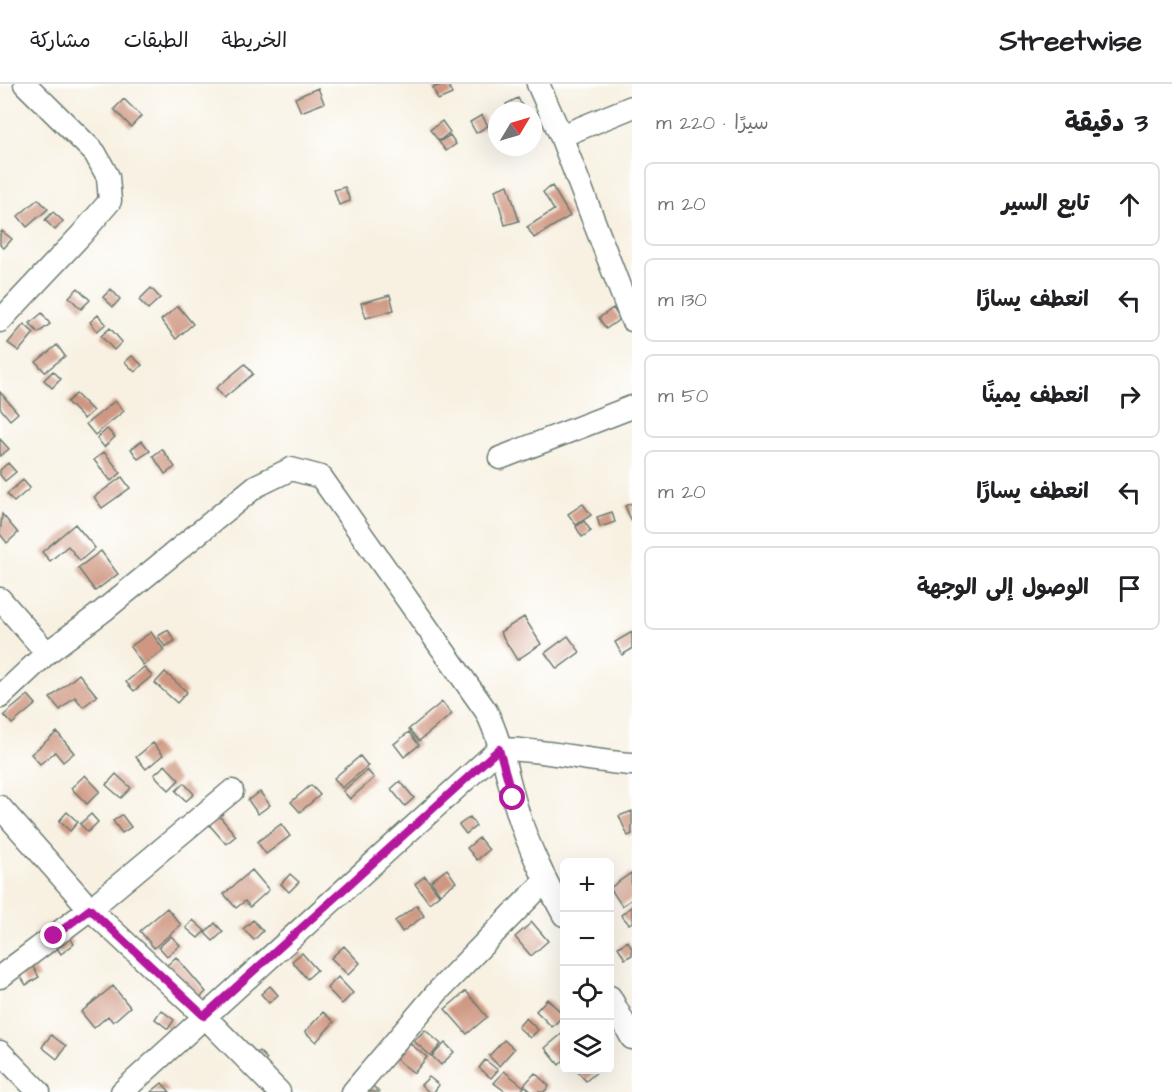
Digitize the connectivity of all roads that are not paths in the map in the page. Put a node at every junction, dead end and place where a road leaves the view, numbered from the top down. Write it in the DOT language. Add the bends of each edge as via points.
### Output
graph roads {
  1 [pos="25,84"];
  2 [pos="538,84"];
  3 [pos="632,108"];
  4 [pos="561,136"];
  5 [pos="632,320"];
  6 [pos="0,321"];
  7 [pos="632,407"];
  8 [pos="500,458"];
  9 [pos="0,599"];
  10 [pos="47,653"];
  11 [pos="0,697"];
  12 [pos="499,749"];
  13 [pos="632,764"];
  14 [pos="232,790"];
  15 [pos="0,807"];
  16 [pos="546,881"];
  17 [pos="90,909"];
  18 [pos="562,912"];
  19 [pos="0,977"];
  20 [pos="614,1006"];
  21 [pos="204,1016"];
  22 [pos="632,1038"];
  23 [pos="0,1052"];
  24 [pos="39,1092"];
  25 [pos="122,1092"];
  26 [pos="279,1092"];
  27 [pos="353,1092"];
  1 -- 6 [label="street" via="94,153 108,177 110,201"];
  2 -- 4 [label="street"];
  3 -- 4 [label="street"];
  4 -- 5 [label="street"];
  7 -- 8 [label="street"];
  9 -- 10 [label="street"];
  10 -- 11 [label="street"];
  10 -- 12 [label="street" via="256,486 291,470 321,477 486,711 495,728"];
  12 -- 13 [label="street"];
  12 -- 16 [label="street" via="518,815"];
  12 -- 21 [label="street"];
  14 -- 17 [label="street"];
  15 -- 17 [label="street"];
  16 -- 18 [label="street"];
  16 -- 27 [label="street" via="439,990"];
  17 -- 19 [label="street"];
  17 -- 21 [label="street"];
  20 -- 22 [label="street"];
  21 -- 25 [label="street"];
  21 -- 26 [label="street"];
  23 -- 24 [label="street"];
}
